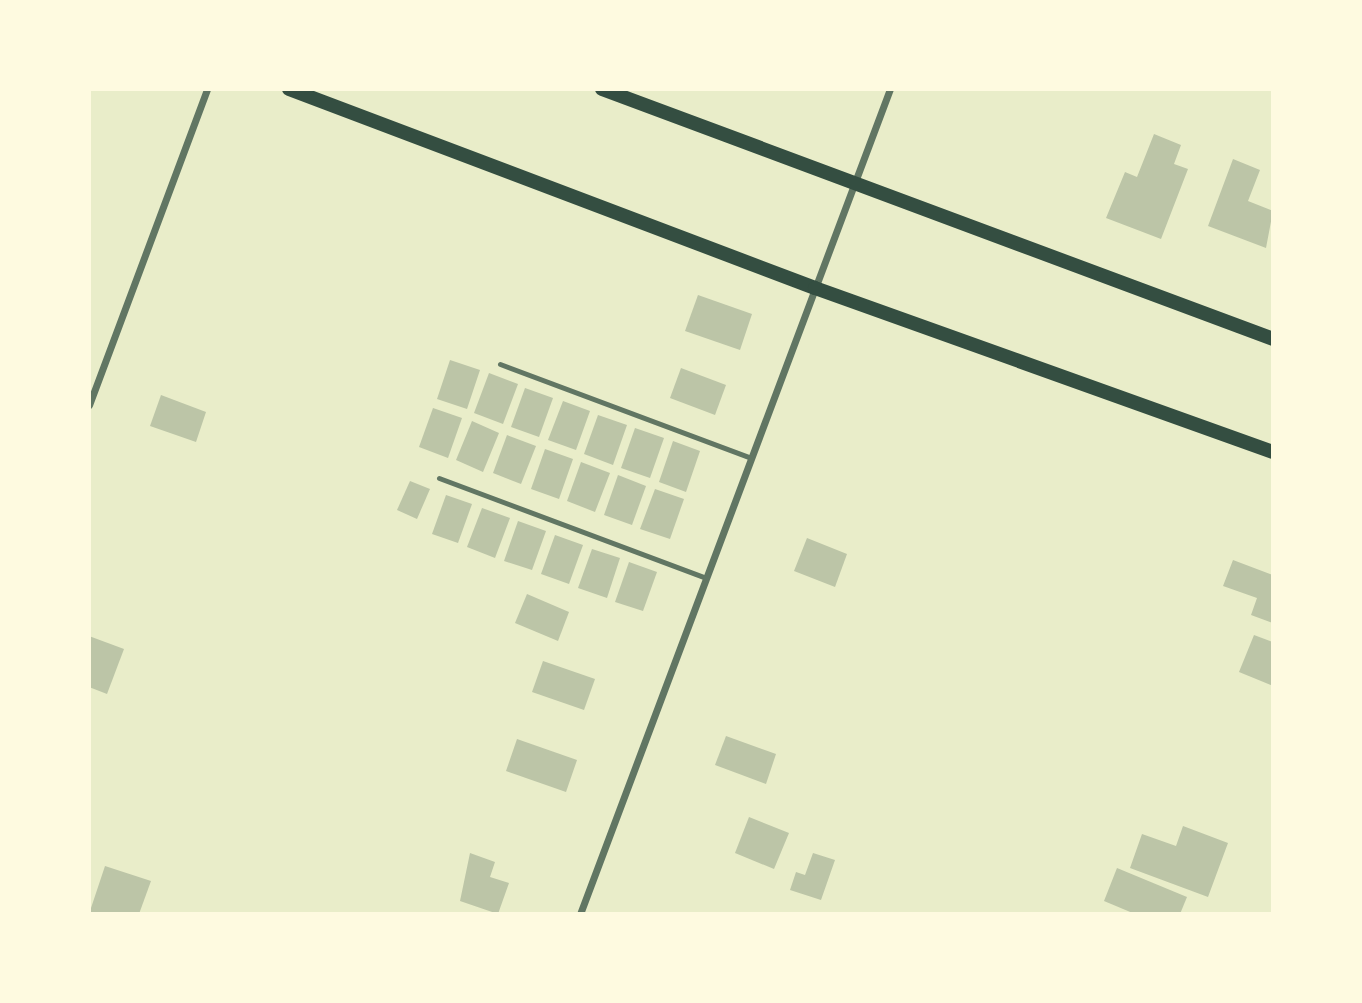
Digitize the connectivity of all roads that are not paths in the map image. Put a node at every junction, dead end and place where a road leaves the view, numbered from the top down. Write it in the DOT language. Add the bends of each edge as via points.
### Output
graph roads {
  1 [pos="207,89"];
  2 [pos="289,89"];
  3 [pos="602,89"];
  4 [pos="890,89"];
  5 [pos="854,185"];
  6 [pos="815,288"];
  7 [pos="1273,339"];
  8 [pos="500,364"];
  9 [pos="89,405"];
  10 [pos="1273,452"];
  11 [pos="751,458"];
  12 [pos="439,478"];
  13 [pos="706,578"];
  14 [pos="580,914"];
  1 -- 9 [label="street"];
  2 -- 6 [label="main road"];
  3 -- 5 [label="main road"];
  4 -- 5 [label="street"];
  5 -- 6 [label="street"];
  5 -- 7 [label="main road"];
  6 -- 10 [label="main road"];
  6 -- 11 [label="street"];
  8 -- 11 [label="lane"];
  11 -- 13 [label="street"];
  12 -- 13 [label="lane"];
  13 -- 14 [label="street"];
}
